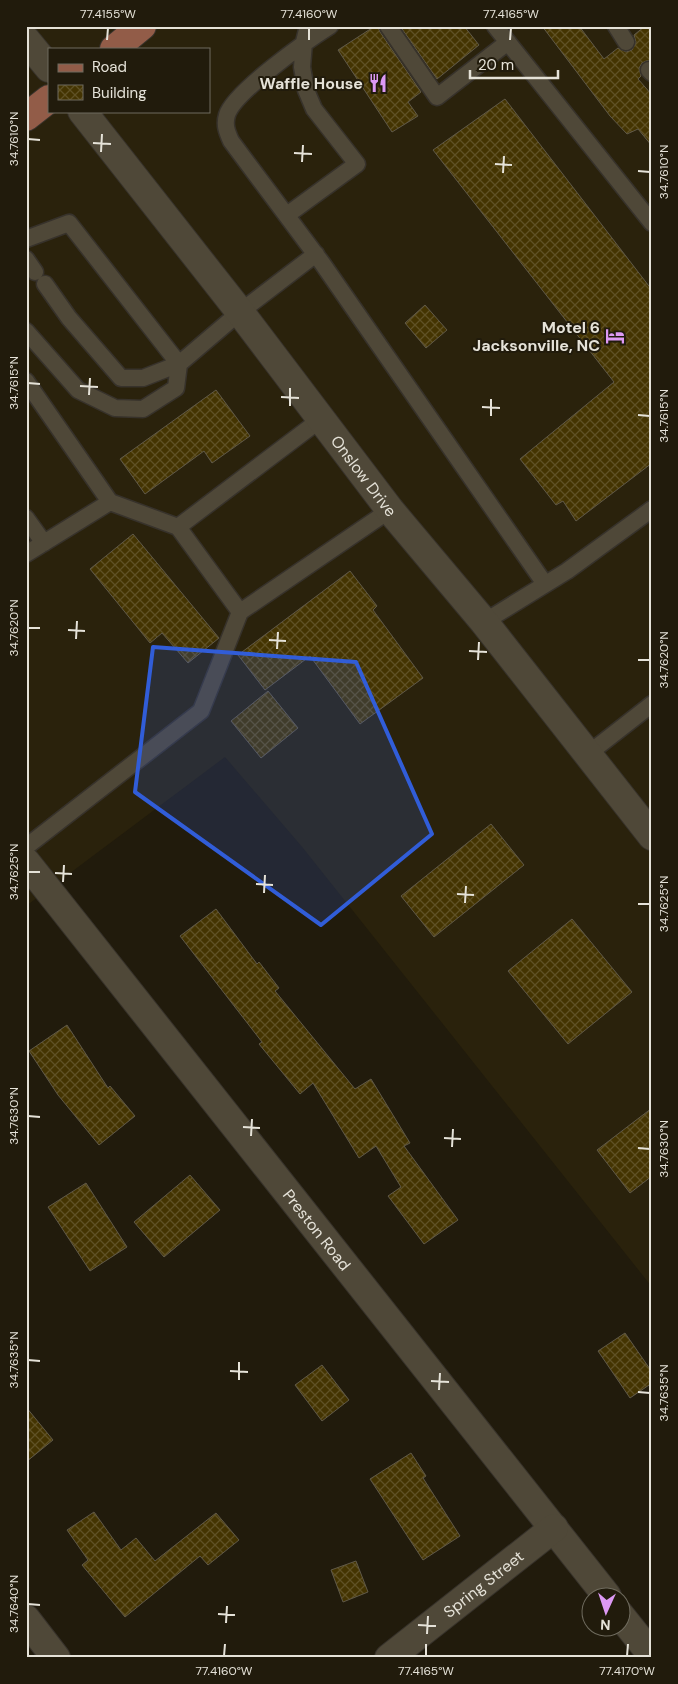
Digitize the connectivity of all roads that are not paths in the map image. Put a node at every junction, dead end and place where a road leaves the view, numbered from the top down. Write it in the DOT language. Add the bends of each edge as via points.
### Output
graph roads {
  1 [pos="142,26"];
  2 [pos="308,26"];
  3 [pos="330,26"];
  4 [pos="388,26"];
  5 [pos="495,26"];
  6 [pos="616,26"];
  7 [pos="26,40"];
  8 [pos="304,42"];
  9 [pos="508,42"];
  10 [pos="626,42"];
  11 [pos="115,48"];
  12 [pos="48,67"];
  13 [pos="48,100"];
  14 [pos="83,112"];
  15 [pos="26,117"];
  16 [pos="287,215"];
  17 [pos="652,223"];
  18 [pos="26,239"];
  19 [pos="316,254"];
  20 [pos="35,272"];
  21 [pos="240,312"];
  22 [pos="26,330"];
  23 [pos="179,364"];
  24 [pos="26,381"];
  25 [pos="321,419"];
  26 [pos="110,502"];
  27 [pos="652,508"];
  28 [pos="390,510"];
  29 [pos="26,518"];
  30 [pos="178,527"];
  31 [pos="44,544"];
  32 [pos="26,554"];
  33 [pos="545,584"];
  34 [pos="240,612"];
  35 [pos="484,622"];
  36 [pos="651,708"];
  37 [pos="588,754"];
  38 [pos="652,836"];
  39 [pos="26,847"];
  40 [pos="26,862"];
  41 [pos="554,1528"];
  42 [pos="598,1586"];
  43 [pos="26,1620"];
  44 [pos="630,1628"];
  45 [pos="652,1655"];
  46 [pos="56,1658"];
  47 [pos="389,1658"];
  1 -- 11 [label="main road"];
  2 -- 8 [label="lane"];
  3 -- 8 [label="lane"];
  4 -- 9 [label="lane" via="437,97"];
  5 -- 9 [label="lane"];
  6 -- 10 [label="lane"];
  7 -- 12 [label="street"];
  8 -- 16 [label="lane" via="302,67 314,109 357,164"];
  8 -- 16 [label="lane" via="240,96 227,114 226,129 231,141"];
  9 -- 17 [label="lane"];
  13 -- 15 [label="main road"];
  14 -- 21 [label="street, Onslow Drive"];
  16 -- 19 [label="lane"];
  18 -- 23 [label="lane" via="70,223"];
  19 -- 21 [label="lane"];
  19 -- 33 [label="lane"];
  20 -- 23 [label="lane" via="68,318 121,378 143,378"];
  21 -- 23 [label="lane"];
  21 -- 25 [label="street, Onslow Drive"];
  22 -- 23 [label="lane" via="78,390 115,408 143,408 176,388"];
  24 -- 26 [label="lane"];
  25 -- 28 [label="street, Onslow Drive"];
  25 -- 30 [label="lane"];
  26 -- 30 [label="lane"];
  26 -- 31 [label="lane"];
  27 -- 33 [label="lane"];
  28 -- 34 [label="lane"];
  28 -- 35 [label="street, Onslow Drive"];
  29 -- 31 [label="lane"];
  30 -- 34 [label="lane"];
  31 -- 32 [label="lane"];
  33 -- 35 [label="lane"];
  34 -- 39 [label="lane" via="201,711"];
  35 -- 37 [label="street, Onslow Drive"];
  36 -- 37 [label="lane"];
  37 -- 38 [label="street, Onslow Drive"];
  40 -- 41 [label="street, Preston Road"];
  41 -- 42 [label="street, Preston Road"];
  41 -- 47 [label="street, Spring Street"];
  43 -- 46 [label="street"];
  44 -- 45 [label="street"];
}
